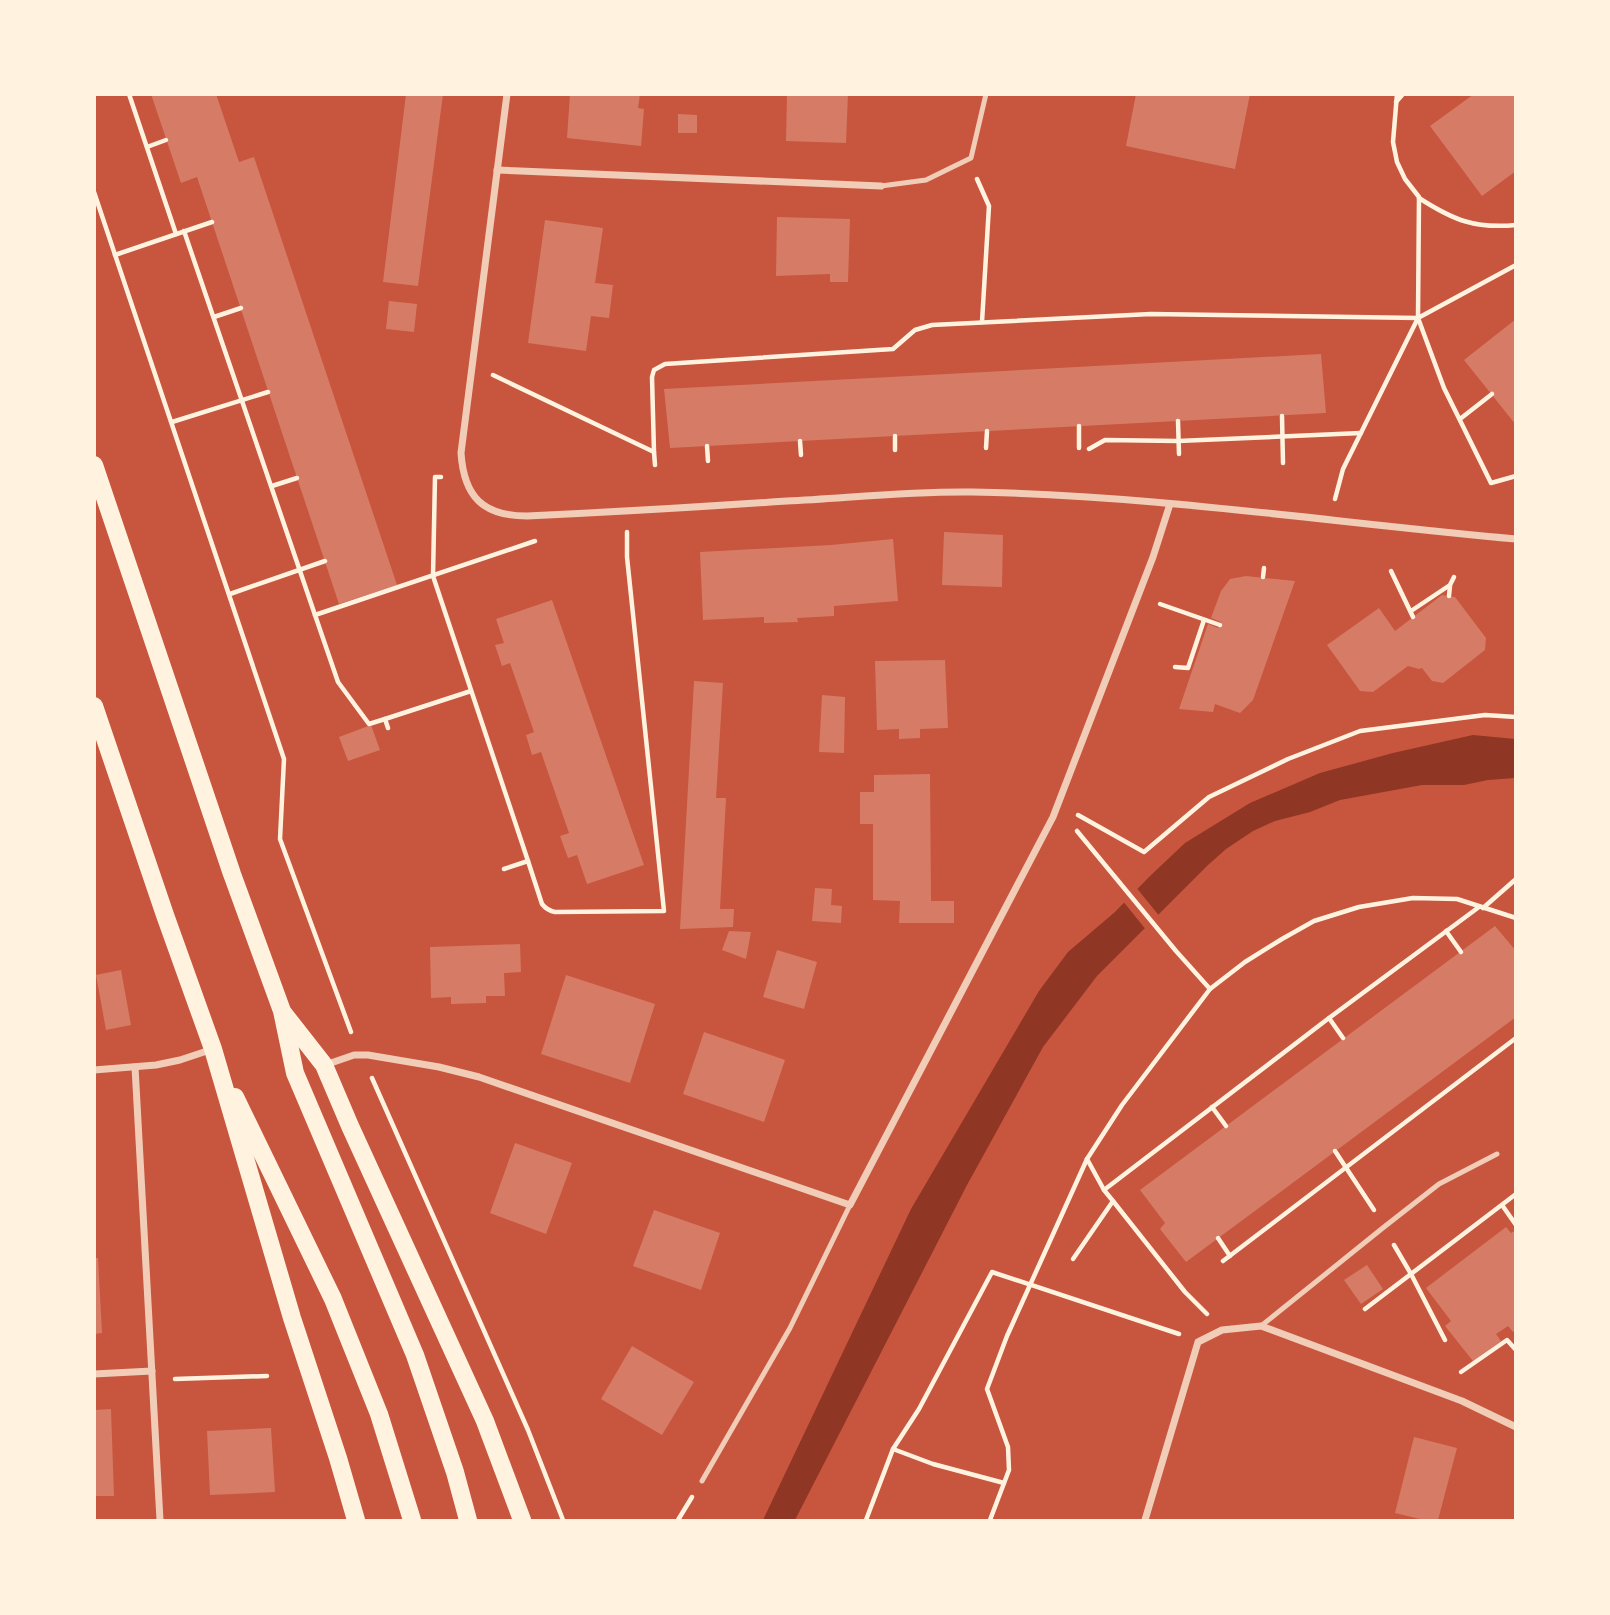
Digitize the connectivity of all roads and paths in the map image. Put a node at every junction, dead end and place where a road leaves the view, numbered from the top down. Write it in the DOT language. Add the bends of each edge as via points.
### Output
graph roads {
  1 [pos="128,94"];
  2 [pos="508,94"];
  3 [pos="986,94"];
  4 [pos="1396,94"];
  5 [pos="1403,94"];
  6 [pos="1396,103"];
  7 [pos="166,140"];
  8 [pos="147,147"];
  9 [pos="969,159"];
  10 [pos="497,170"];
  11 [pos="881,186"];
  12 [pos="94,192"];
  13 [pos="1419,197"];
  14 [pos="212,222"];
  15 [pos="1516,225"];
  16 [pos="184,231"];
  17 [pos="176,234"];
  18 [pos="116,255"];
  19 [pos="1516,265"];
  20 [pos="241,308"];
  21 [pos="214,317"];
  22 [pos="1418,318"];
  23 [pos="982,323"];
  24 [pos="472,372"];
  25 [pos="268,392"];
  26 [pos="1492,394"];
  27 [pos="242,400"];
  28 [pos="1282,416"];
  29 [pos="1460,419"];
  30 [pos="1178,421"];
  31 [pos="172,422"];
  32 [pos="1079,426"];
  33 [pos="987,431"];
  34 [pos="1362,433"];
  35 [pos="895,436"];
  36 [pos="1283,436"];
  37 [pos="800,441"];
  38 [pos="1178,441"];
  39 [pos="707,446"];
  40 [pos="986,448"];
  41 [pos="1079,448"];
  42 [pos="1089,449"];
  43 [pos="895,450"];
  44 [pos="654,452"];
  45 [pos="1179,454"];
  46 [pos="801,455"];
  47 [pos="708,461"];
  48 [pos="1283,463"];
  49 [pos="94,465"];
  50 [pos="655,465"];
  51 [pos="1516,476"];
  52 [pos="435,477"];
  53 [pos="297,478"];
  54 [pos="272,486"];
  55 [pos="1170,505"];
  56 [pos="1334,505"];
  57 [pos="548,515"];
  58 [pos="627,532"];
  59 [pos="1516,539"];
  60 [pos="325,561"];
  61 [pos="1265,568"];
  62 [pos="300,570"];
  63 [pos="1391,571"];
  64 [pos="433,576"];
  65 [pos="1263,578"];
  66 [pos="1454,578"];
  67 [pos="1450,585"];
  68 [pos="230,594"];
  69 [pos="1449,596"];
  70 [pos="1161,605"];
  71 [pos="316,615"];
  72 [pos="1204,620"];
  73 [pos="1220,625"];
  74 [pos="1175,667"];
  75 [pos="471,691"];
  76 [pos="94,706"];
  77 [pos="1516,717"];
  78 [pos="385,719"];
  79 [pos="388,728"];
  80 [pos="1078,815"];
  81 [pos="1077,831"];
  82 [pos="528,861"];
  83 [pos="504,869"];
  84 [pos="1516,879"];
  85 [pos="1481,907"];
  86 [pos="1513,918"];
  87 [pos="1516,926"];
  88 [pos="1446,931"];
  89 [pos="1461,952"];
  90 [pos="1210,989"];
  91 [pos="282,1011"];
  92 [pos="1329,1018"];
  93 [pos="353,1038"];
  94 [pos="1343,1038"];
  95 [pos="1516,1038"];
  96 [pos="213,1049"];
  97 [pos="324,1065"];
  98 [pos="135,1067"];
  99 [pos="94,1070"];
  100 [pos="369,1072"];
  101 [pos="1212,1107"];
  102 [pos="1226,1126"];
  103 [pos="1497,1154"];
  104 [pos="1087,1159"];
  105 [pos="1104,1190"];
  106 [pos="1516,1194"];
  107 [pos="1113,1201"];
  108 [pos="850,1205"];
  109 [pos="1502,1205"];
  110 [pos="1516,1225"];
  111 [pos="1218,1238"];
  112 [pos="1230,1256"];
  113 [pos="1073,1259"];
  114 [pos="1223,1261"];
  115 [pos="1031,1286"];
  116 [pos="1365,1309"];
  117 [pos="1261,1326"];
  118 [pos="1222,1330"];
  119 [pos="1198,1342"];
  120 [pos="1516,1350"];
  121 [pos="1461,1372"];
  122 [pos="94,1374"];
  123 [pos="152,1375"];
  124 [pos="267,1376"];
  125 [pos="1516,1427"];
  126 [pos="893,1450"];
  127 [pos="702,1481"];
  128 [pos="1004,1483"];
  129 [pos="160,1521"];
  130 [pos="356,1521"];
  131 [pos="412,1521"];
  132 [pos="468,1521"];
  133 [pos="522,1521"];
  134 [pos="563,1521"];
  135 [pos="866,1521"];
  136 [pos="990,1521"];
  137 [pos="1145,1521"];
  1 -- 8 [label="path"];
  2 -- 10 [label="street"];
  3 -- 9 [label="lane"];
  4 -- 6 [label="path"];
  5 -- 6 [label="path"];
  6 -- 13 [label="path" via="1393,142 1397,162"];
  7 -- 8 [label="path"];
  8 -- 17 [label="path"];
  9 -- 11 [label="lane" via="926,180"];
  9 -- 23 [label="path" via="989,206"];
  10 -- 11 [label="street"];
  10 -- 24 [label="street"];
  12 -- 18 [label="path"];
  13 -- 15 [label="path" via="1465,222"];
  13 -- 22 [label="path"];
  14 -- 16 [label="path"];
  16 -- 17 [label="path"];
  16 -- 21 [label="path"];
  17 -- 18 [label="path"];
  18 -- 31 [label="path"];
  19 -- 22 [label="path"];
  20 -- 21 [label="path"];
  21 -- 27 [label="path"];
  22 -- 23 [label="path" via="1151,314"];
  22 -- 29 [label="path"];
  22 -- 34 [label="path"];
  23 -- 44 [label="path" via="923,327 893,349 665,364 654,370 652,377"];
  24 -- 44 [label="path" via="491,374"];
  24 -- 57 [label="street" via="461,453 469,488 486,508 499,514"];
  25 -- 27 [label="path"];
  26 -- 29 [label="path"];
  27 -- 31 [label="path"];
  27 -- 54 [label="path"];
  28 -- 36 [label="path"];
  29 -- 51 [label="path" via="1493,485"];
  30 -- 38 [label="path"];
  31 -- 68 [label="path"];
  32 -- 41 [label="path"];
  33 -- 40 [label="path"];
  34 -- 36 [label="path"];
  34 -- 56 [label="path" via="1343,469"];
  35 -- 43 [label="path"];
  36 -- 38 [label="path"];
  36 -- 48 [label="path"];
  37 -- 46 [label="path"];
  38 -- 42 [label="path" via="1104,440"];
  38 -- 45 [label="path"];
  39 -- 47 [label="path"];
  44 -- 50 [label="path"];
  49 -- 91 [label="main road"];
  52 -- 64 [label="path"];
  53 -- 54 [label="path"];
  54 -- 62 [label="path"];
  55 -- 57 [label="street" via="955,492"];
  55 -- 59 [label="street"];
  55 -- 108 [label="street" via="1053,817"];
  57 -- 64 [label="path" via="549,536"];
  58 -- 82 [label="path" via="664,911 550,911 542,904"];
  60 -- 62 [label="path"];
  61 -- 65 [label="path"];
  62 -- 68 [label="path"];
  62 -- 71 [label="path"];
  63 -- 67 [label="path" via="1412,614"];
  64 -- 71 [label="path"];
  64 -- 75 [label="path"];
  66 -- 67 [label="path"];
  67 -- 69 [label="path"];
  68 -- 93 [label="path" via="284,759 280,839"];
  70 -- 72 [label="path"];
  71 -- 78 [label="path" via="338,682 369,724"];
  72 -- 73 [label="path"];
  72 -- 74 [label="path" via="1193,660 1188,668"];
  75 -- 78 [label="path"];
  75 -- 82 [label="path"];
  76 -- 96 [label="main road"];
  77 -- 80 [label="path" via="1486,715 1360,732 1288,759 1209,797 1144,852"];
  78 -- 79 [label="path"];
  81 -- 90 [label="path"];
  82 -- 83 [label="path"];
  84 -- 85 [label="path"];
  85 -- 86 [label="path"];
  85 -- 88 [label="path"];
  85 -- 90 [label="path" via="1457,899 1413,898 1359,906 1282,939"];
  86 -- 87 [label="path"];
  88 -- 89 [label="path"];
  88 -- 92 [label="path"];
  90 -- 104 [label="path"];
  91 -- 97 [label="main road"];
  91 -- 132 [label="main road" via="295,1073 415,1355"];
  92 -- 94 [label="path"];
  92 -- 101 [label="path"];
  95 -- 112 [label="path"];
  96 -- 98 [label="street"];
  96 -- 130 [label="main road"];
  96 -- 131 [label="main road" via="333,1299 379,1414"];
  97 -- 108 [label="street" via="368,1055 479,1077"];
  97 -- 133 [label="main road" via="485,1421"];
  98 -- 99 [label="street"];
  98 -- 123 [label="street"];
  100 -- 134 [label="path" via="528,1430"];
  101 -- 102 [label="path"];
  101 -- 105 [label="path"];
  103 -- 117 [label="lane" via="1439,1184"];
  104 -- 105 [label="path"];
  104 -- 115 [label="path"];
  105 -- 107 [label="path"];
  106 -- 109 [label="path"];
  107 -- 113 [label="path"];
  107 -- 118 [label="path" via="1185,1292"];
  108 -- 127 [label="lane" via="790,1328"];
  109 -- 110 [label="path"];
  109 -- 116 [label="path"];
  111 -- 112 [label="path"];
  112 -- 114 [label="path"];
  115 -- 119 [label="path"];
  115 -- 126 [label="path" via="992,1272"];
  115 -- 128 [label="path" via="987,1389 1008,1447 1009,1470"];
  117 -- 118 [label="street"];
  117 -- 125 [label="street" via="1462,1401"];
  118 -- 119 [label="street"];
  119 -- 137 [label="street"];
  120 -- 121 [label="path" via="1507,1340"];
  122 -- 123 [label="street"];
  123 -- 124 [label="path"];
  123 -- 129 [label="street"];
  126 -- 128 [label="path"];
  126 -- 135 [label="path"];
  128 -- 136 [label="path"];
}
